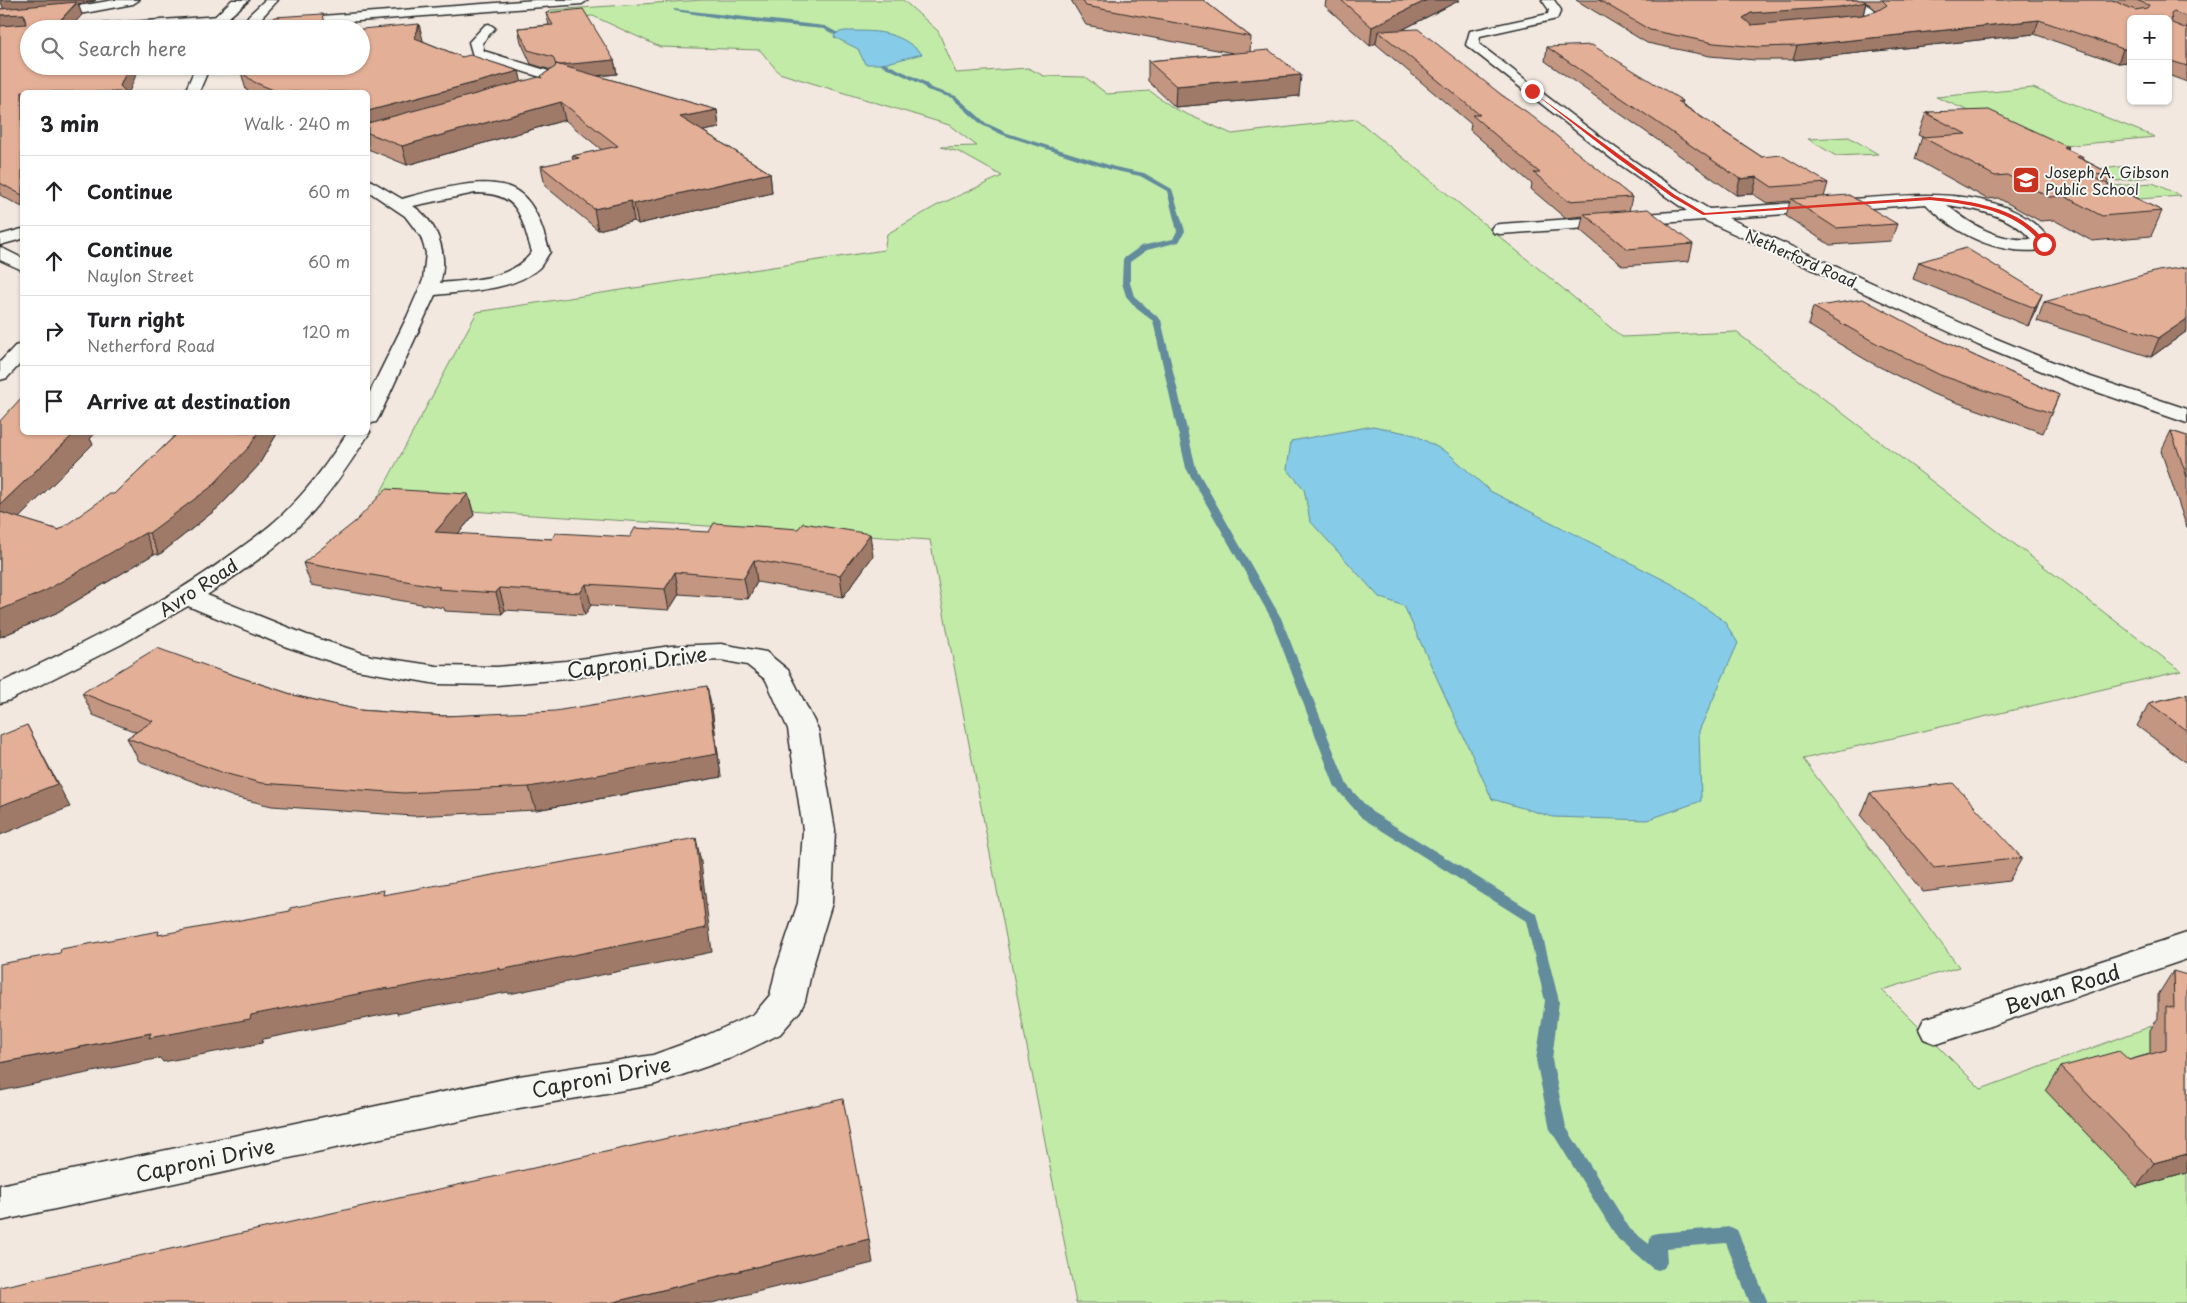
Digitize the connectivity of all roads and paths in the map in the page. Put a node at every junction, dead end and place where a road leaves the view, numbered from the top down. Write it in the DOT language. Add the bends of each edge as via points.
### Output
graph roads {
  1 [pos="133,0"];
  2 [pos="243,0"];
  3 [pos="272,0"];
  4 [pos="582,0"];
  5 [pos="1548,0"];
  6 [pos="1846,0"];
  7 [pos="0,16"];
  8 [pos="218,20"];
  9 [pos="252,20"];
  10 [pos="322,20"];
  11 [pos="1834,25"];
  12 [pos="489,28"];
  13 [pos="199,75"];
  14 [pos="193,90"];
  15 [pos="519,95"];
  16 [pos="370,185"];
  17 [pos="1930,199"];
  18 [pos="400,204"];
  19 [pos="1704,214"];
  20 [pos="1500,229"];
  21 [pos="20,235"];
  22 [pos="0,240"];
  23 [pos="0,252"];
  24 [pos="20,263"];
  25 [pos="428,290"];
  26 [pos="20,352"];
  27 [pos="0,374"];
  28 [pos="2182,409"];
  29 [pos="370,413"];
  30 [pos="357,435"];
  31 [pos="186,596"];
  32 [pos="0,694"];
  33 [pos="2187,946"];
  34 [pos="1937,1029"];
  35 [pos="0,1203"];
  1 -- 7 [label="street" via="85,9"];
  2 -- 8 [label="street"];
  3 -- 9 [label="street"];
  4 -- 10 [label="street"];
  5 -- 19 [label="street, Netherford Road" via="1555,10 1554,16 1474,34 1472,45 1617,156"];
  6 -- 11 [label="street" via="1872,12 1875,17 1871,21"];
  12 -- 15 [label="street" via="475,42 478,53 550,76 551,83 547,86"];
  13 -- 14 [label="street"];
  16 -- 18 [label="street"];
  17 -- 17 [label="street" via="1937,207 1994,240 2013,245 2044,244 2036,232 2020,220 1986,207"];
  17 -- 19 [label="street"];
  18 -- 25 [label="street" via="411,212 430,236 436,252"];
  18 -- 25 [label="street" via="452,191 502,191 513,195 528,213 541,252 528,268 512,276 492,282"];
  19 -- 20 [label="street"];
  19 -- 28 [label="street, Netherford Road" via="1985,341 2078,379"];
  21 -- 22 [label="street"];
  23 -- 24 [label="street"];
  25 -- 29 [label="street"];
  26 -- 27 [label="street"];
  30 -- 31 [label="street, Avro Road" via="290,520 259,546"];
  31 -- 32 [label="street, Avro Road" via="131,629"];
  31 -- 35 [label="street, Caproni Drive" via="367,664 437,675 497,676 566,670 671,654 721,652 756,658 778,676 803,729 819,830 815,903 786,1002 767,1024 653,1070 519,1092"];
  33 -- 34 [label="street, Bevan Road"];
}
